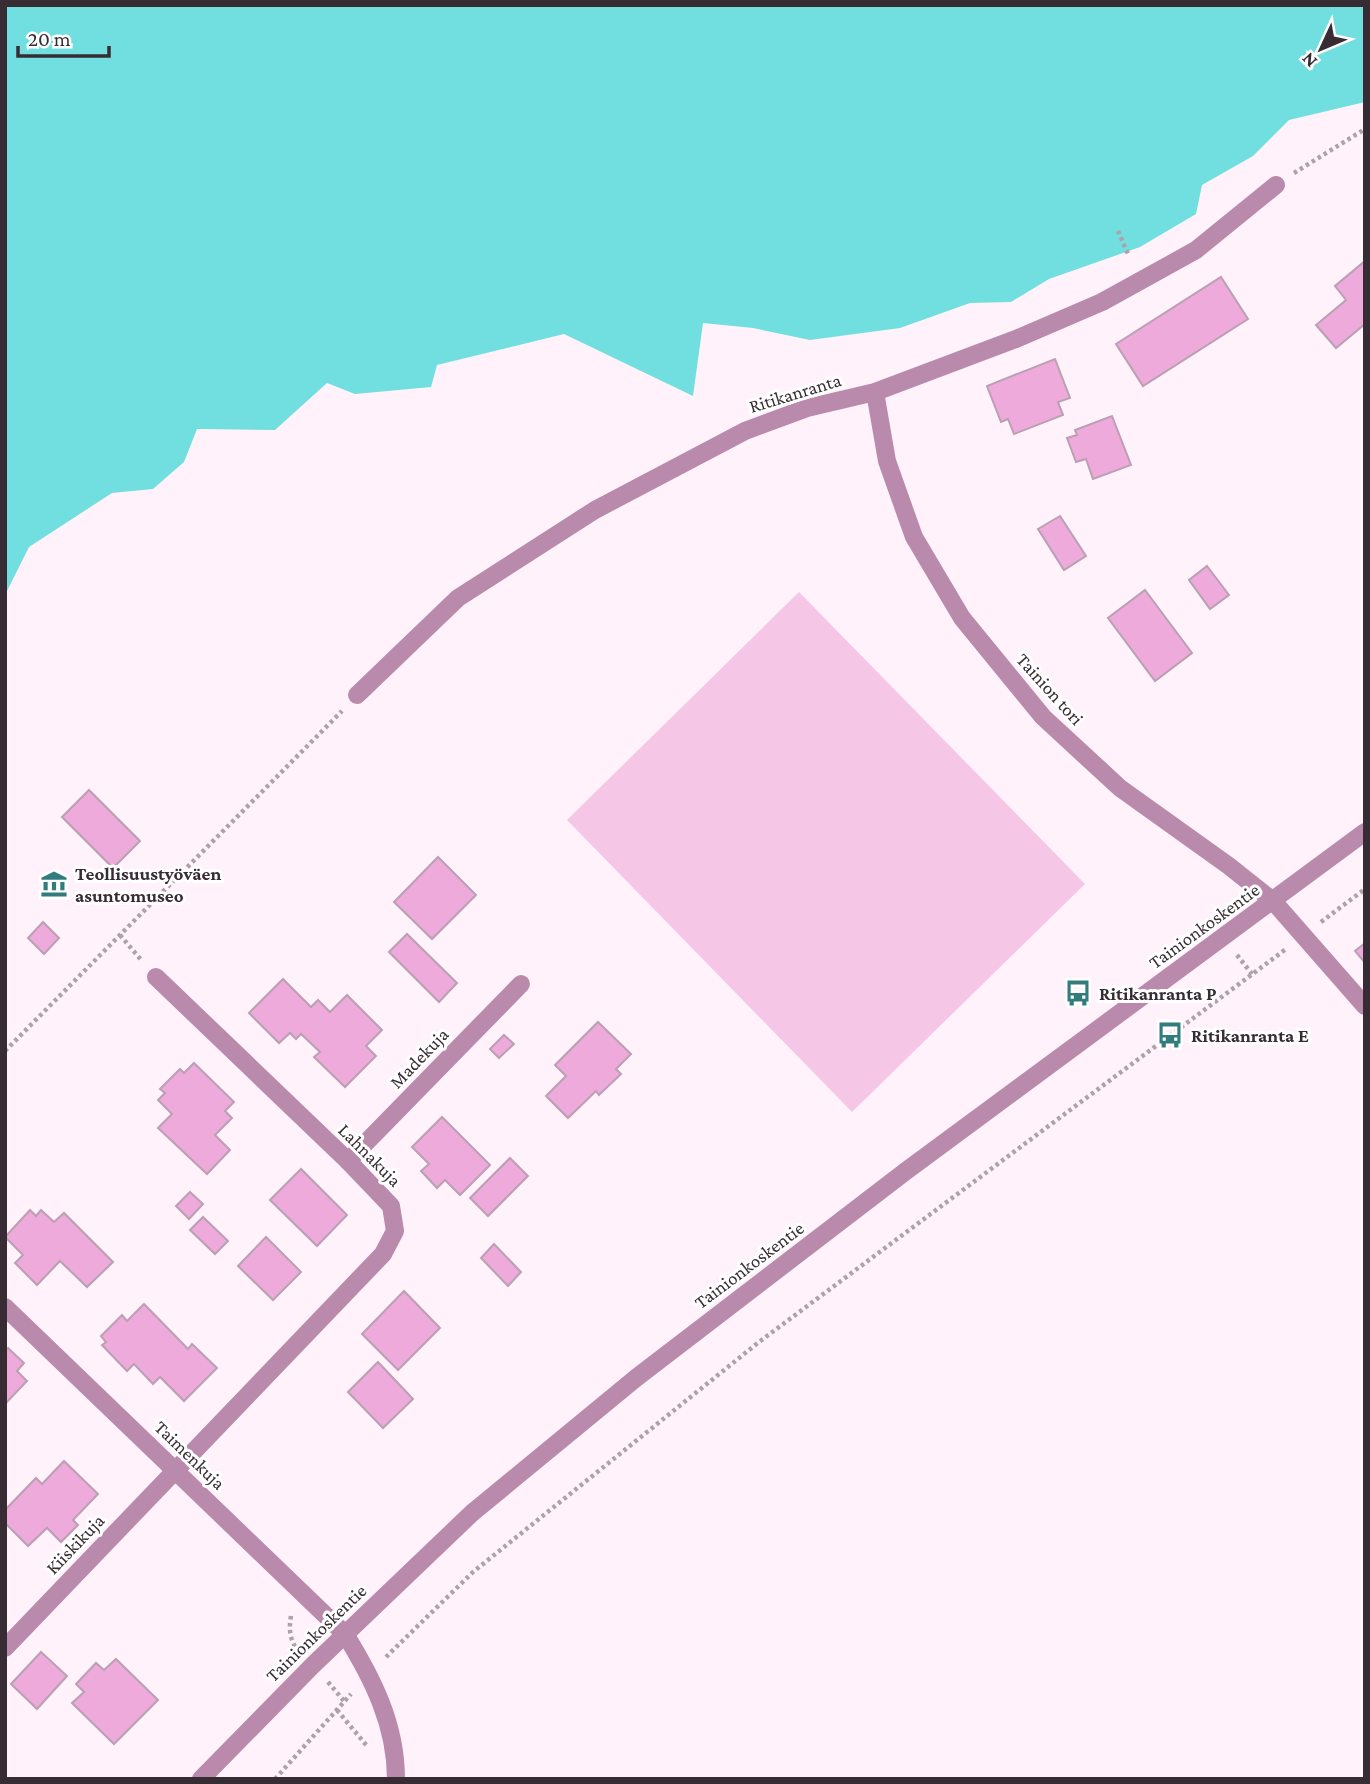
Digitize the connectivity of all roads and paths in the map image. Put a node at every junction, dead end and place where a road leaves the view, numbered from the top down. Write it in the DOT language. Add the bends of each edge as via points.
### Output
graph roads {
  1 [pos="1365,130"];
  2 [pos="1276,185"];
  3 [pos="1118,231"];
  4 [pos="1128,254"];
  5 [pos="876,392"];
  6 [pos="357,695"];
  7 [pos="1365,832"];
  8 [pos="1365,889"];
  9 [pos="1273,901"];
  10 [pos="120,935"];
  11 [pos="1303,936"];
  12 [pos="156,977"];
  13 [pos="521,984"];
  14 [pos="1365,1006"];
  15 [pos="5,1051"];
  16 [pos="348,1161"];
  17 [pos="5,1307"];
  18 [pos="175,1470"];
  19 [pos="345,1634"];
  20 [pos="5,1648"];
  21 [pos="369,1673"];
  22 [pos="337,1709"];
  23 [pos="369,1750"];
  24 [pos="201,1779"];
  25 [pos="275,1779"];
  26 [pos="396,1779"];
  1 -- 2 [label="path"];
  2 -- 5 [label="street, Ritikanranta" via="1196,250 1102,302"];
  3 -- 4 [label="path"];
  5 -- 6 [label="street, Ritikanranta" via="807,408 745,431 595,510 458,598"];
  5 -- 9 [label="street, Tainion tori" via="887,461 914,537 962,618 1043,718 1110,779"];
  6 -- 10 [label="path"];
  7 -- 9 [label="street, Tainionkoskentie"];
  8 -- 11 [label="path"];
  9 -- 11 [label="street, Tainion tori"];
  9 -- 19 [label="street, Tainionkoskentie" via="906,1171 636,1378 472,1513"];
  10 -- 12 [label="path"];
  10 -- 15 [label="path"];
  11 -- 14 [label="street, Tainion tori"];
  11 -- 21 [label="path" via="759,1342 473,1572"];
  12 -- 16 [label="street, Lahnakuja"];
  13 -- 16 [label="street, Madekuja"];
  16 -- 18 [label="street, Lahnakuja" via="391,1206 395,1231 383,1254"];
  17 -- 18 [label="street, Taimenkuja"];
  18 -- 19 [label="street, Taimenkuja"];
  18 -- 20 [label="street, Kiiskikuja"];
  19 -- 21 [label="street, Taimenkuja"];
  19 -- 24 [label="street, Tainionkoskentie"];
  21 -- 22 [label="path"];
  21 -- 26 [label="street, Taimenkuja" via="386,1715"];
  22 -- 23 [label="path"];
  22 -- 25 [label="path"];
}
